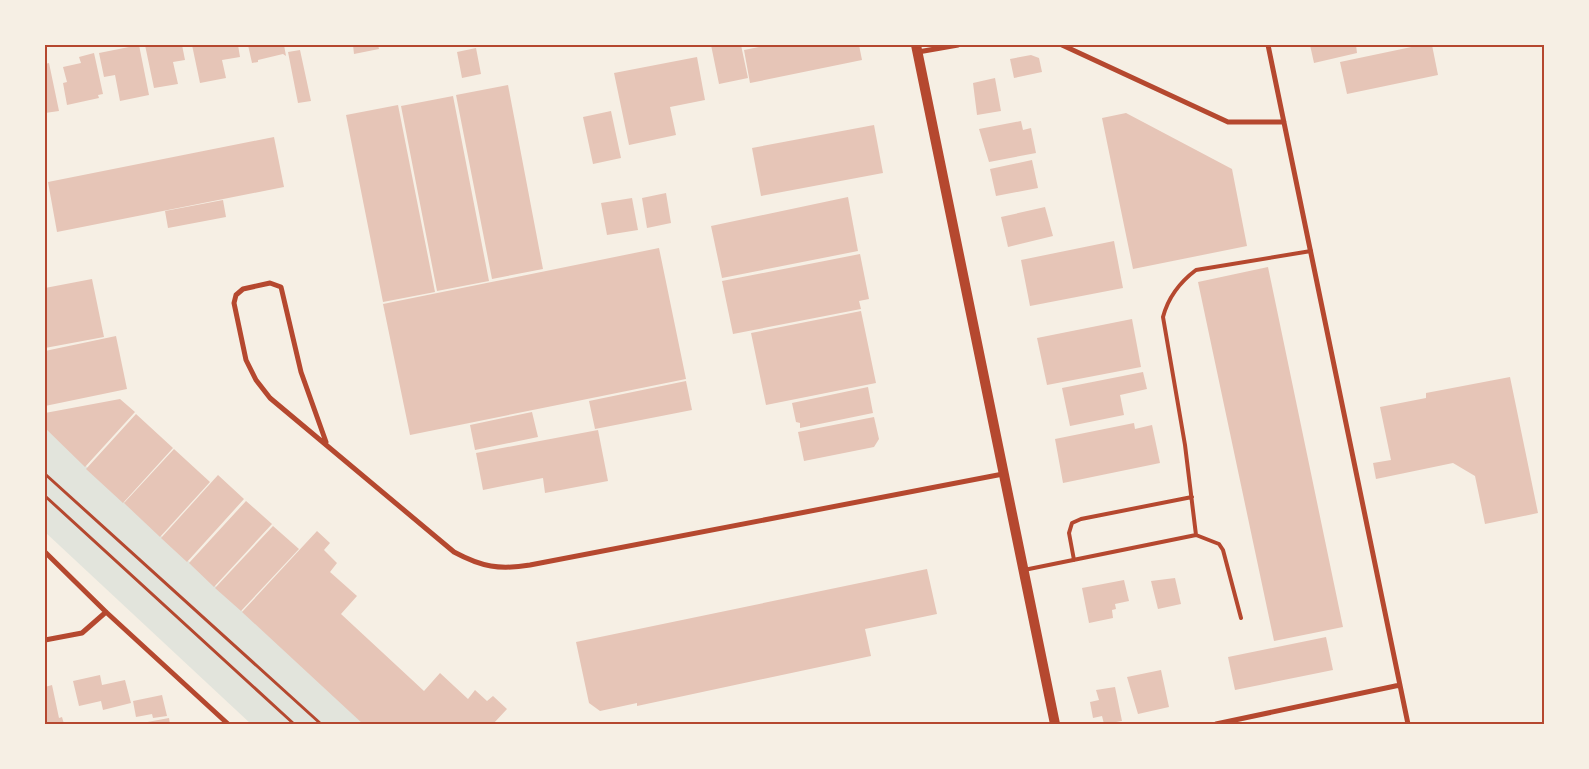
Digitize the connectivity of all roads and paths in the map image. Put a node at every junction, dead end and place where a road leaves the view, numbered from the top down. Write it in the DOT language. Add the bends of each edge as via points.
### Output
graph roads {
  1 [pos="958,45"];
  2 [pos="1062,45"];
  3 [pos="1268,45"];
  4 [pos="917,48"];
  5 [pos="1284,122"];
  6 [pos="1311,250"];
  7 [pos="326,442"];
  8 [pos="45,474"];
  9 [pos="1003,474"];
  10 [pos="45,496"];
  11 [pos="1192,497"];
  12 [pos="1196,535"];
  13 [pos="45,552"];
  14 [pos="1074,560"];
  15 [pos="1023,570"];
  16 [pos="106,612"];
  17 [pos="1241,618"];
  18 [pos="45,640"];
  19 [pos="1400,685"];
  20 [pos="228,724"];
  21 [pos="294,724"];
  22 [pos="321,724"];
  23 [pos="1055,724"];
  24 [pos="1216,724"];
  25 [pos="1408,724"];
  1 -- 4 [label="street"];
  2 -- 5 [label="street" via="1228,122"];
  3 -- 5 [label="street"];
  4 -- 9 [label="main road"];
  5 -- 6 [label="street"];
  6 -- 11 [label="lane" via="1196,270 1184,279 1166,306 1163,317"];
  6 -- 19 [label="street"];
  7 -- 7 [label="street" via="270,398 251,372 234,303 241,290 270,283 281,287 301,372"];
  7 -- 9 [label="street" via="454,552 471,561 506,569"];
  8 -- 22 [label="path"];
  9 -- 15 [label="main road"];
  10 -- 21 [label="path"];
  11 -- 12 [label="lane"];
  11 -- 14 [label="lane" via="1072,523 1069,533"];
  12 -- 14 [label="lane"];
  12 -- 17 [label="lane" via="1219,544 1223,550"];
  13 -- 16 [label="street"];
  14 -- 15 [label="lane"];
  15 -- 23 [label="main road"];
  16 -- 18 [label="street" via="82,633"];
  16 -- 20 [label="street"];
  19 -- 24 [label="street"];
  19 -- 25 [label="street"];
}
